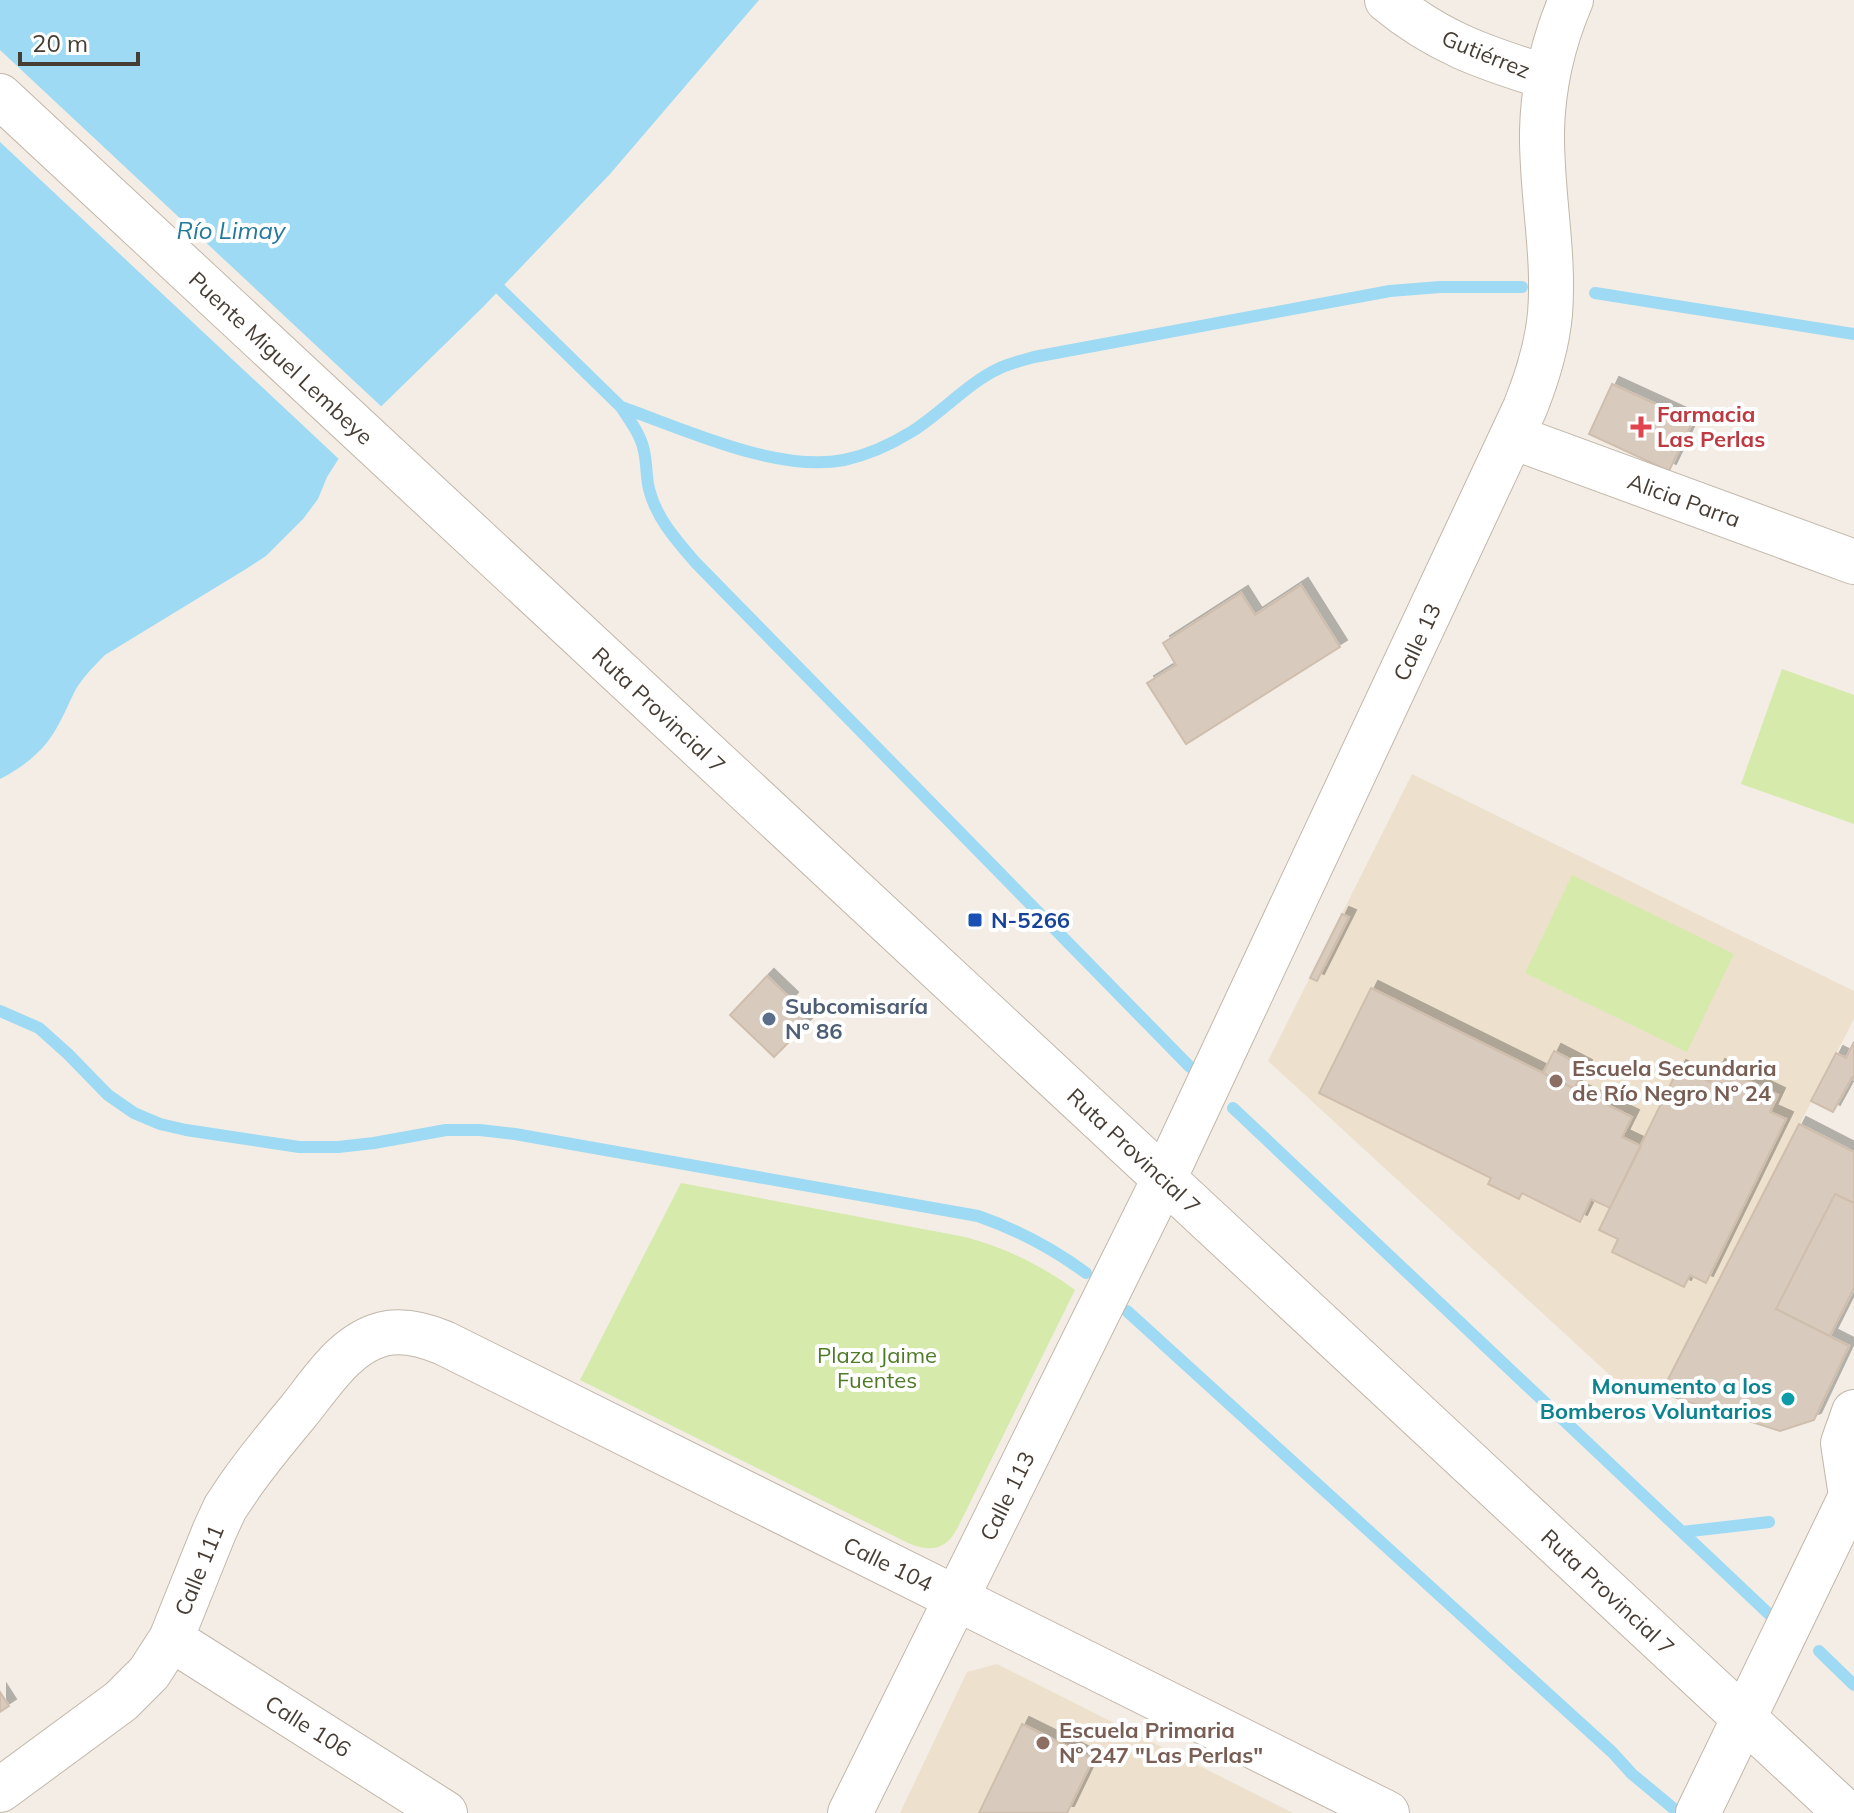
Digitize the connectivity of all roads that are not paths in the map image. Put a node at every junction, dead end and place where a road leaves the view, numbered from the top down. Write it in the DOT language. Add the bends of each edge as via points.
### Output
graph roads {
  1 [pos="1387,0"];
  2 [pos="1571,0"];
  3 [pos="1546,77"];
  4 [pos="0,96"];
  5 [pos="1513,437"];
  6 [pos="421,489"];
  7 [pos="1854,562"];
  8 [pos="1164,1179"];
  9 [pos="384,1334"];
  10 [pos="1854,1412"];
  11 [pos="1853,1495"];
  12 [pos="956,1598"];
  13 [pos="171,1639"];
  14 [pos="1744,1718"];
  15 [pos="0,1790"];
  16 [pos="445,1813"];
  17 [pos="850,1813"];
  18 [pos="1387,1813"];
  19 [pos="1698,1813"];
  20 [pos="1846,1813"];
  1 -- 3 [label="street, Gutiérrez" via="1446,41"];
  2 -- 3 [label="street, Calle 13"];
  3 -- 5 [label="street, Calle 13" via="1542,134 1550,317 1536,380"];
  4 -- 6 [label="street, Puente Miguel Lembeye"];
  5 -- 7 [label="street, Alicia Parra"];
  5 -- 8 [label="street, Calle 13"];
  6 -- 8 [label="street, Ruta Provincial 7"];
  8 -- 12 [label="street, Calle 113"];
  8 -- 14 [label="street, Ruta Provincial 7"];
  9 -- 12 [label="street, Calle 104" via="413,1333 444,1343"];
  9 -- 13 [label="street, Calle 111" via="359,1345 337,1364 239,1487 214,1532"];
  10 -- 11 [label="street" via="1843,1443"];
  11 -- 14 [label="street"];
  12 -- 17 [label="street, Calle 113"];
  12 -- 18 [label="street, Calle 104"];
  13 -- 15 [label="street, Calle 111" via="149,1673 121,1701"];
  13 -- 16 [label="street, Calle 106"];
  14 -- 19 [label="street"];
  14 -- 20 [label="street, Ruta Provincial 7"];
}
